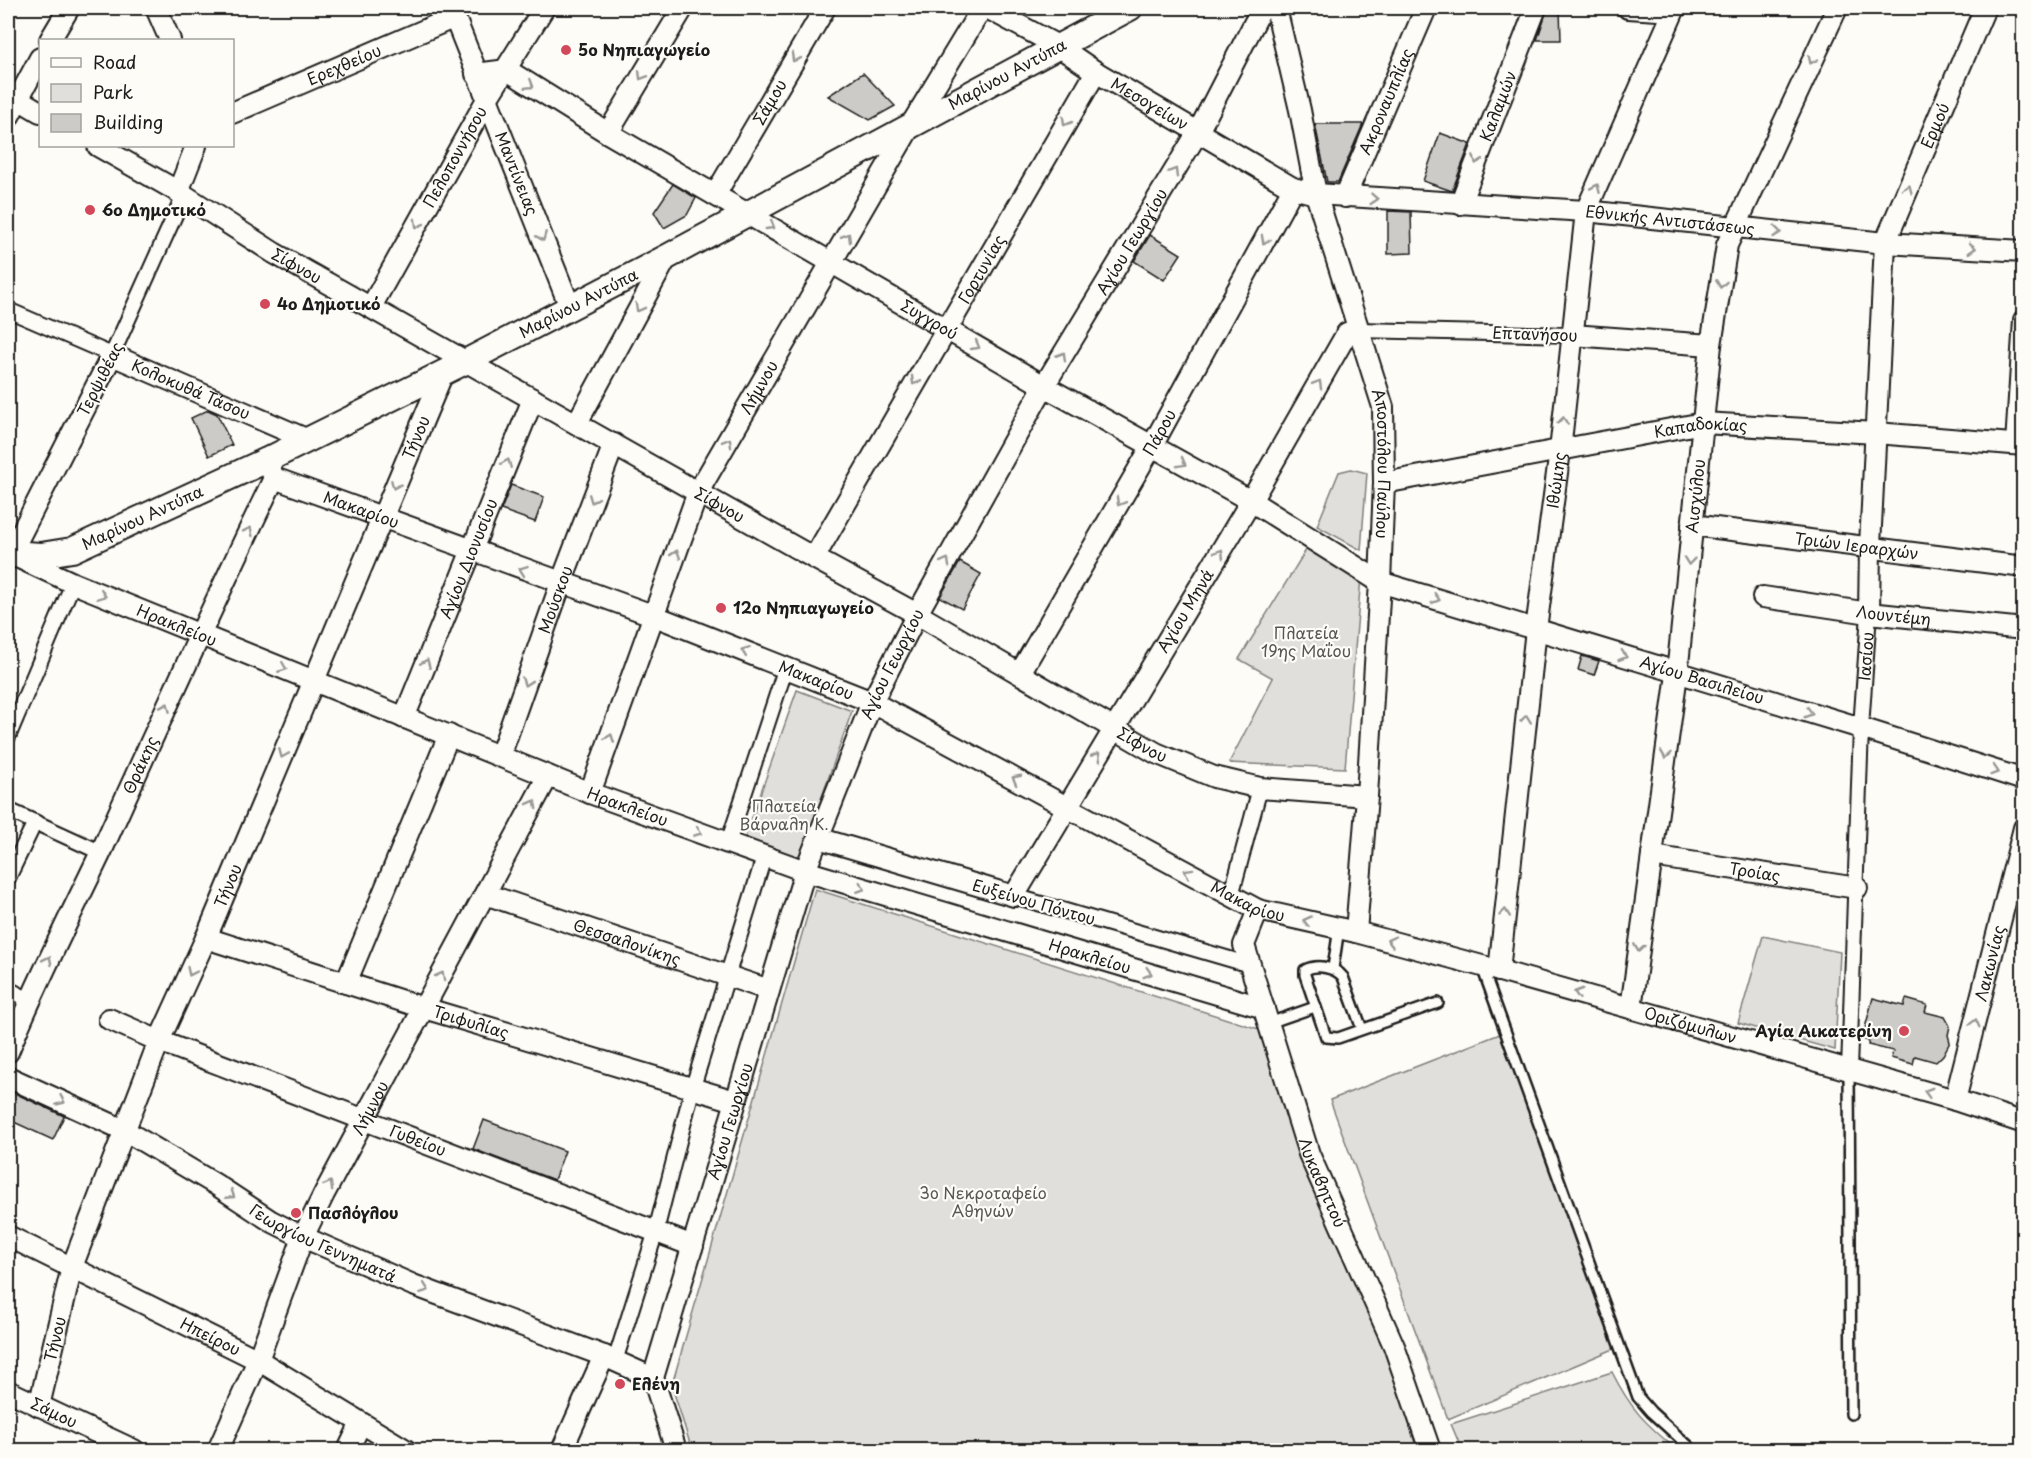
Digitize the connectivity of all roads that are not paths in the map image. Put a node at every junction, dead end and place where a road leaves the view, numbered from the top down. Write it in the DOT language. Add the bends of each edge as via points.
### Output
graph roads {
  1 [pos="69,8"];
  2 [pos="156,8"];
  3 [pos="544,8"];
  4 [pos="682,8"];
  5 [pos="825,8"];
  6 [pos="982,8"];
  7 [pos="987,8"];
  8 [pos="1129,8"];
  9 [pos="1262,8"];
  10 [pos="1276,8"];
  11 [pos="1426,8"];
  12 [pos="1536,8"];
  13 [pos="1628,8"];
  14 [pos="1837,8"];
  15 [pos="1985,8"];
  16 [pos="1674,9"];
  17 [pos="453,12"];
  18 [pos="51,39"];
  19 [pos="170,39"];
  20 [pos="1058,46"];
  21 [pos="39,59"];
  22 [pos="507,70"];
  23 [pos="1096,72"];
  24 [pos="476,74"];
  25 [pos="13,96"];
  26 [pos="487,99"];
  27 [pos="39,111"];
  28 [pos="234,112"];
  29 [pos="8,118"];
  30 [pos="911,125"];
  31 [pos="1198,132"];
  32 [pos="608,133"];
  33 [pos="100,147"];
  34 [pos="196,147"];
  35 [pos="1293,188"];
  36 [pos="181,194"];
  37 [pos="1316,194"];
  38 [pos="715,195"];
  39 [pos="1346,197"];
  40 [pos="1460,204"];
  41 [pos="1586,211"];
  42 [pos="747,213"];
  43 [pos="1734,228"];
  44 [pos="1885,243"];
  45 [pos="2024,251"];
  46 [pos="667,257"];
  47 [pos="832,263"];
  48 [pos="570,306"];
  49 [pos="371,307"];
  50 [pos="8,310"];
  51 [pos="2024,320"];
  52 [pos="945,328"];
  53 [pos="1358,330"];
  54 [pos="1572,335"];
  55 [pos="1711,345"];
  56 [pos="112,355"];
  57 [pos="467,362"];
  58 [pos="443,373"];
  59 [pos="1044,386"];
  60 [pos="533,399"];
  61 [pos="577,423"];
  62 [pos="1703,423"];
  63 [pos="1876,433"];
  64 [pos="308,440"];
  65 [pos="614,444"];
  66 [pos="2020,445"];
  67 [pos="1152,446"];
  68 [pos="1560,451"];
  69 [pos="271,469"];
  70 [pos="1384,483"];
  71 [pos="698,492"];
  72 [pos="1251,501"];
  73 [pos="381,517"];
  74 [pos="1692,525"];
  75 [pos="1870,546"];
  76 [pos="472,551"];
  77 [pos="8,556"];
  78 [pos="814,558"];
  79 [pos="2024,567"];
  80 [pos="1380,582"];
  81 [pos="73,583"];
  82 [pos="561,583"];
  83 [pos="1763,597"];
  84 [pos="1869,613"];
  85 [pos="917,614"];
  86 [pos="655,616"];
  87 [pos="1536,629"];
  88 [pos="2024,629"];
  89 [pos="199,634"];
  90 [pos="786,667"];
  91 [pos="1020,673"];
  92 [pos="1677,674"];
  93 [pos="314,681"];
  94 [pos="872,702"];
  95 [pos="404,718"];
  96 [pos="1114,727"];
  97 [pos="1861,728"];
  98 [pos="448,735"];
  99 [pos="8,737"];
  100 [pos="500,756"];
  101 [pos="548,776"];
  102 [pos="2024,780"];
  103 [pos="1260,788"];
  104 [pos="590,793"];
  105 [pos="1367,796"];
  106 [pos="1067,806"];
  107 [pos="8,810"];
  108 [pos="35,822"];
  109 [pos="2024,828"];
  110 [pos="818,838"];
  111 [pos="728,843"];
  112 [pos="13,851"];
  113 [pos="100,852"];
  114 [pos="764,856"];
  115 [pos="1652,856"];
  116 [pos="805,871"];
  117 [pos="8,878"];
  118 [pos="1857,888"];
  119 [pos="485,894"];
  120 [pos="1014,896"];
  121 [pos="1231,896"];
  122 [pos="1257,910"];
  123 [pos="1348,930"];
  124 [pos="206,938"];
  125 [pos="1250,965"];
  126 [pos="1333,968"];
  127 [pos="1490,968"];
  128 [pos="728,977"];
  129 [pos="346,982"];
  130 [pos="8,990"];
  131 [pos="769,990"];
  132 [pos="29,1000"];
  133 [pos="1438,1003"];
  134 [pos="1315,1007"];
  135 [pos="424,1008"];
  136 [pos="1631,1008"];
  137 [pos="1266,1015"];
  138 [pos="109,1019"];
  139 [pos="1362,1029"];
  140 [pos="159,1041"];
  141 [pos="8,1052"];
  142 [pos="1849,1070"];
  143 [pos="8,1077"];
  144 [pos="692,1089"];
  145 [pos="1956,1100"];
  146 [pos="735,1101"];
  147 [pos="365,1120"];
  148 [pos="2024,1123"];
  149 [pos="124,1130"];
  150 [pos="656,1231"];
  151 [pos="8,1236"];
  152 [pos="303,1237"];
  153 [pos="693,1246"];
  154 [pos="72,1267"];
  155 [pos="610,1359"];
  156 [pos="258,1360"];
  157 [pos="653,1378"];
  158 [pos="8,1391"];
  159 [pos="39,1406"];
  160 [pos="1851,1414"];
  161 [pos="361,1423"];
  162 [pos="134,1450"];
  163 [pos="218,1450"];
  164 [pos="348,1450"];
  165 [pos="406,1450"];
  166 [pos="562,1450"];
  167 [pos="676,1450"];
  168 [pos="1430,1450"];
  169 [pos="1693,1450"];
  1 -- 18 [label="street"];
  2 -- 19 [label="street"];
  3 -- 22 [label="street, Πελοποννήσου"];
  4 -- 32 [label="street, one-way"];
  5 -- 38 [label="street, Σάμου, one-way"];
  6 -- 30 [label="street, Λήμνου"];
  7 -- 20 [label="street, Μεσογείων"];
  8 -- 20 [label="street, Μαρίνου Αντύπα"];
  9 -- 31 [label="street, Αγίου Γεωργίου"];
  10 -- 37 [label="street, Αποστόλου Παύλου"];
  11 -- 39 [label="street, Ακροναυπλίας"];
  12 -- 40 [label="street, Καλαμών, one-way"];
  13 -- 16 [label="street"];
  14 -- 43 [label="street, Αισχύλου, one-way"];
  44 -- 15 [label="street, Ερμού, one-way"];
  41 -- 16 [label="street, Ιθώμης, one-way"];
  17 -- 24 [label="street, Μαντίνειας"];
  17 -- 28 [label="street, Ερεχθείου"];
  20 -- 23 [label="street, Μεσογείων"];
  20 -- 30 [label="street, Μαρίνου Αντύπα"];
  21 -- 25 [label="street"];
  22 -- 24 [label="street"];
  22 -- 26 [label="street, Πελοποννήσου"];
  22 -- 32 [label="street, Συγγρού, one-way"];
  23 -- 31 [label="street, Μεσογείων"];
  23 -- 52 [label="street, Γορτυνίας, one-way"];
  24 -- 26 [label="street, Μαντίνειας"];
  25 -- 27 [label="street"];
  25 -- 29 [label="street"];
  26 -- 48 [label="street, Μαντίνειας, one-way"];
  26 -- 49 [label="street, Πελοποννήσου, one-way"];
  30 -- 42 [label="street, Μαρίνου Αντύπα"];
  47 -- 30 [label="street, Λήμνου, one-way"];
  31 -- 35 [label="street, Μεσογείων"];
  59 -- 31 [label="street, Αγίου Γεωργίου, one-way"];
  32 -- 38 [label="street, Συγγρού"];
  33 -- 36 [label="street, Σίφνου"];
  34 -- 36 [label="street, Τερψιθέας"];
  35 -- 37 [label="street, Μεσογείων"];
  35 -- 67 [label="street, Πάρου, one-way"];
  36 -- 49 [label="street, Σίφνου" via="274,253"];
  36 -- 56 [label="street, Τερψιθέας"];
  37 -- 39 [label="street, Εθνικής Αντιστάσεως"];
  37 -- 53 [label="street, Αποστόλου Παύλου"];
  38 -- 42 [label="street, Συγγρού"];
  39 -- 40 [label="street, Εθνικής Αντιστάσεως, one-way"];
  40 -- 41 [label="street, Εθνικής Αντιστάσεως"];
  41 -- 43 [label="street, Εθνικής Αντιστάσεως"];
  41 -- 54 [label="street, Ιθώμης"];
  42 -- 46 [label="street, Μαρίνου Αντύπα"];
  42 -- 47 [label="street, Συγγρού, one-way"];
  43 -- 44 [label="street, Εθνικής Αντιστάσεως, one-way"];
  43 -- 55 [label="street, Αισχύλου, one-way" via="1727,245"];
  44 -- 45 [label="street, Εθνικής Αντιστάσεως, one-way"];
  44 -- 63 [label="street, Ιασίου"];
  46 -- 48 [label="street, Μαρίνου Αντύπα"];
  46 -- 61 [label="street, one-way"];
  47 -- 52 [label="street, Συγγρού"];
  71 -- 47 [label="street, Λήμνου, one-way"];
  48 -- 57 [label="street, Μαρίνου Αντύπα"];
  49 -- 57 [label="street, Σίφνου"];
  50 -- 56 [label="street, Κολοκυθά Τάσου"];
  51 -- 66 [label="street"];
  52 -- 59 [label="street, Συγγρού, one-way"];
  52 -- 78 [label="street, Γορτυνίας, one-way"];
  53 -- 54 [label="street, Επτανήσου"];
  53 -- 70 [label="street, Αποστόλου Παύλου" via="1383,407"];
  72 -- 53 [label="street, Αγίου Μηνά, one-way" via="1347,333"];
  54 -- 55 [label="street, Επτανήσου"];
  68 -- 54 [label="street, Ιθώμης, one-way"];
  55 -- 62 [label="street, Αισχύλου"];
  56 -- 64 [label="street, Κολοκυθά Τάσου"];
  56 -- 77 [label="street, Τερψιθέας"];
  57 -- 58 [label="street, Μαρίνου Αντύπα"];
  57 -- 60 [label="street, Σίφνου"];
  58 -- 64 [label="street, Μαρίνου Αντύπα"];
  58 -- 73 [label="street, Τήνου, one-way"];
  59 -- 67 [label="street, Συγγρού"];
  85 -- 59 [label="street, Αγίου Γεωργίου, one-way"];
  60 -- 61 [label="street, Σίφνου"];
  76 -- 60 [label="street, Αγίου Διονυσίου, one-way"];
  61 -- 65 [label="street, Σίφνου"];
  62 -- 63 [label="street, Καπαδοκίας"];
  62 -- 68 [label="street, Καπαδοκίας"];
  62 -- 74 [label="street, Αισχύλου"];
  63 -- 66 [label="street, Καπαδοκίας"];
  63 -- 75 [label="street, Ιασίου"];
  64 -- 69 [label="street, Μαρίνου Αντύπα"];
  65 -- 71 [label="street, Σίφνου"];
  65 -- 82 [label="street, Μούσκου, one-way"];
  67 -- 72 [label="street, Συγγρού, one-way"];
  67 -- 91 [label="street, Πάρου, one-way"];
  68 -- 70 [label="street, Καπαδοκίας"];
  68 -- 87 [label="street, Ιθώμης"];
  69 -- 73 [label="street, Μακαρίου"];
  69 -- 77 [label="street, Μαρίνου Αντύπα" via="72,549"];
  89 -- 69 [label="street, Θράκης, one-way"];
  70 -- 80 [label="street, Αποστόλου Παύλου"];
  71 -- 78 [label="street, Σίφνου"];
  86 -- 71 [label="street, Λήμνου, one-way"];
  72 -- 80 [label="street, Συγγρού"];
  96 -- 72 [label="street, Αγίου Μηνά, one-way"];
  73 -- 76 [label="street, Μακαρίου"];
  73 -- 93 [label="street, Τήνου"];
  74 -- 75 [label="street, Τριών Ιεραρχών"];
  74 -- 92 [label="street, Αισχύλου, one-way"];
  75 -- 79 [label="street, Τριών Ιεραρχών"];
  75 -- 84 [label="street, Ιασίου"];
  82 -- 76 [label="street, Μακαρίου, one-way"];
  95 -- 76 [label="street, Αγίου Διονυσίου, one-way"];
  77 -- 81 [label="street, Ηρακλείου"];
  78 -- 85 [label="street, Σίφνου"];
  80 -- 87 [label="street, Αγίου Βασιλείου, one-way"];
  80 -- 105 [label="street, Αποστόλου Παύλου"];
  81 -- 89 [label="street, Ηρακλείου, one-way"];
  81 -- 99 [label="street"];
  82 -- 86 [label="street, Μακαρίου"];
  82 -- 100 [label="street, Μούσκου, one-way"];
  83 -- 84 [label="street, Λουντέμη"];
  84 -- 88 [label="street, Λουντέμη"];
  84 -- 97 [label="street, Ιασίου"];
  85 -- 91 [label="street, Σίφνου"];
  85 -- 94 [label="street, Αγίου Γεωργίου"];
  90 -- 86 [label="street, Μακαρίου, one-way"];
  104 -- 86 [label="street, Λήμνου, one-way"];
  87 -- 92 [label="street, Αγίου Βασιλείου, one-way"];
  127 -- 87 [label="street, Ιθώμης, one-way"];
  89 -- 93 [label="street, Ηρακλείου, one-way"];
  113 -- 89 [label="street, Θράκης, one-way"];
  90 -- 94 [label="street, Μακαρίου"];
  90 -- 111 [label="street"];
  91 -- 96 [label="street, Σίφνου"];
  92 -- 97 [label="street, Αγίου Βασιλείου, one-way"];
  92 -- 115 [label="street, Αισχύλου, one-way"];
  93 -- 95 [label="street, Ηρακλείου"];
  93 -- 124 [label="street, Τήνου, one-way"];
  106 -- 94 [label="street, Μακαρίου, one-way"];
  94 -- 110 [label="street, Αγίου Γεωργίου"];
  95 -- 98 [label="street, Ηρακλείου"];
  96 -- 103 [label="street, Σίφνου" via="1156,753 1194,769"];
  106 -- 96 [label="street, Αγίου Μηνά, one-way"];
  97 -- 102 [label="street, Αγίου Βασιλείου, one-way"];
  97 -- 118 [label="street, Ιασίου"];
  98 -- 100 [label="street, Ηρακλείου"];
  98 -- 129 [label="street"];
  100 -- 101 [label="street, Ηρακλείου"];
  101 -- 104 [label="street, Ηρακλείου"];
  119 -- 101 [label="street, Λήμνου, one-way"];
  103 -- 105 [label="street, Σίφνου"];
  103 -- 121 [label="street"];
  104 -- 111 [label="street, Ηρακλείου, one-way"];
  105 -- 123 [label="street, Αποστόλου Παύλου"];
  106 -- 120 [label="street, Αγίου Μηνά"];
  121 -- 106 [label="street, Μακαρίου, one-way"];
  107 -- 108 [label="street"];
  108 -- 112 [label="street"];
  108 -- 113 [label="street"];
  145 -- 109 [label="street, Λακωνίας, one-way"];
  110 -- 116 [label="street, Αγίου Γεωργίου"];
  110 -- 120 [label="street, Ευξείνου Πόντου"];
  111 -- 114 [label="street, Ηρακλείου"];
  112 -- 117 [label="street"];
  132 -- 113 [label="street, Θράκης, one-way"];
  114 -- 116 [label="street, Ηρακλείου"];
  114 -- 128 [label="street"];
  115 -- 118 [label="street, Τροίας"];
  115 -- 136 [label="street, Αισχύλου, one-way"];
  116 -- 131 [label="street, Αγίου Γεωργίου"];
  116 -- 137 [label="street, Ηρακλείου, one-way"];
  118 -- 142 [label="street, Ιασίου"];
  119 -- 128 [label="street, Θεσσαλονίκης"];
  135 -- 119 [label="street, Λήμνου, one-way"];
  120 -- 125 [label="street, Ευξείνου Πόντου"];
  121 -- 122 [label="street, Μακαρίου"];
  123 -- 122 [label="street, Μακαρίου, one-way"];
  122 -- 125 [label="street, Λυκαβηττού" via="1244,945"];
  123 -- 126 [label="lane"];
  127 -- 123 [label="street, Οριζόμυλων, one-way"];
  124 -- 129 [label="street, Τριφυλίας"];
  124 -- 140 [label="street, Τήνου, one-way"];
  125 -- 137 [label="street, Λυκαβηττού"];
  126 -- 134 [label="lane" via="1305,970"];
  126 -- 139 [label="lane" via="1343,977"];
  136 -- 127 [label="street, Οριζόμυλων, one-way"];
  127 -- 169 [label="lane" via="1638,1397"];
  128 -- 131 [label="street, Θεσσαλονίκης"];
  128 -- 144 [label="street"];
  129 -- 135 [label="street, Τριφυλίας"];
  130 -- 132 [label="street"];
  131 -- 146 [label="street, Αγίου Γεωργίου"];
  132 -- 141 [label="street, Θράκης"];
  133 -- 139 [label="lane"];
  134 -- 137 [label="lane"];
  134 -- 139 [label="lane" via="1326,1036 1338,1038"];
  135 -- 144 [label="street, Τριφυλίας"];
  135 -- 147 [label="street, Λήμνου"];
  136 -- 142 [label="street, Οριζόμυλων"];
  137 -- 168 [label="street, Λυκαβηττού" via="1309,1154 1394,1346"];
  138 -- 140 [label="street, Γυθείου"];
  140 -- 147 [label="street, Γυθείου"];
  140 -- 149 [label="street, Τήνου"];
  145 -- 142 [label="street, Οριζόμυλων, one-way"];
  142 -- 160 [label="lane"];
  143 -- 149 [label="street, Γεωργίου Γεννηματά, one-way"];
  144 -- 146 [label="street, Τριφυλίας"];
  144 -- 150 [label="street"];
  145 -- 148 [label="street, Οριζόμυλων"];
  146 -- 153 [label="street, Αγίου Γεωργίου"];
  147 -- 150 [label="street, Γυθείου"];
  152 -- 147 [label="street, Λήμνου, one-way"];
  149 -- 152 [label="street, Γεωργίου Γεννηματά, one-way" via="270,1221"];
  149 -- 154 [label="street, Τήνου"];
  150 -- 153 [label="street, Γυθείου"];
  150 -- 155 [label="street"];
  151 -- 154 [label="street, Ηπείρου"];
  152 -- 155 [label="street, Γεωργίου Γεννηματά, one-way" via="414,1285"];
  152 -- 156 [label="street, Λήμνου"];
  153 -- 157 [label="street, Αγίου Γεωργίου"];
  154 -- 156 [label="street, Ηπείρου"];
  154 -- 159 [label="street, Τήνου"];
  155 -- 157 [label="street, Γεωργίου Γεννηματά"];
  155 -- 166 [label="street"];
  156 -- 161 [label="street, Ηπείρου"];
  156 -- 163 [label="street, Λήμνου"];
  157 -- 167 [label="street"];
  158 -- 159 [label="street, Σάμου"];
  159 -- 162 [label="street, Σάμου"];
  161 -- 164 [label="street"];
  161 -- 165 [label="street, Ηπείρου"];
}
